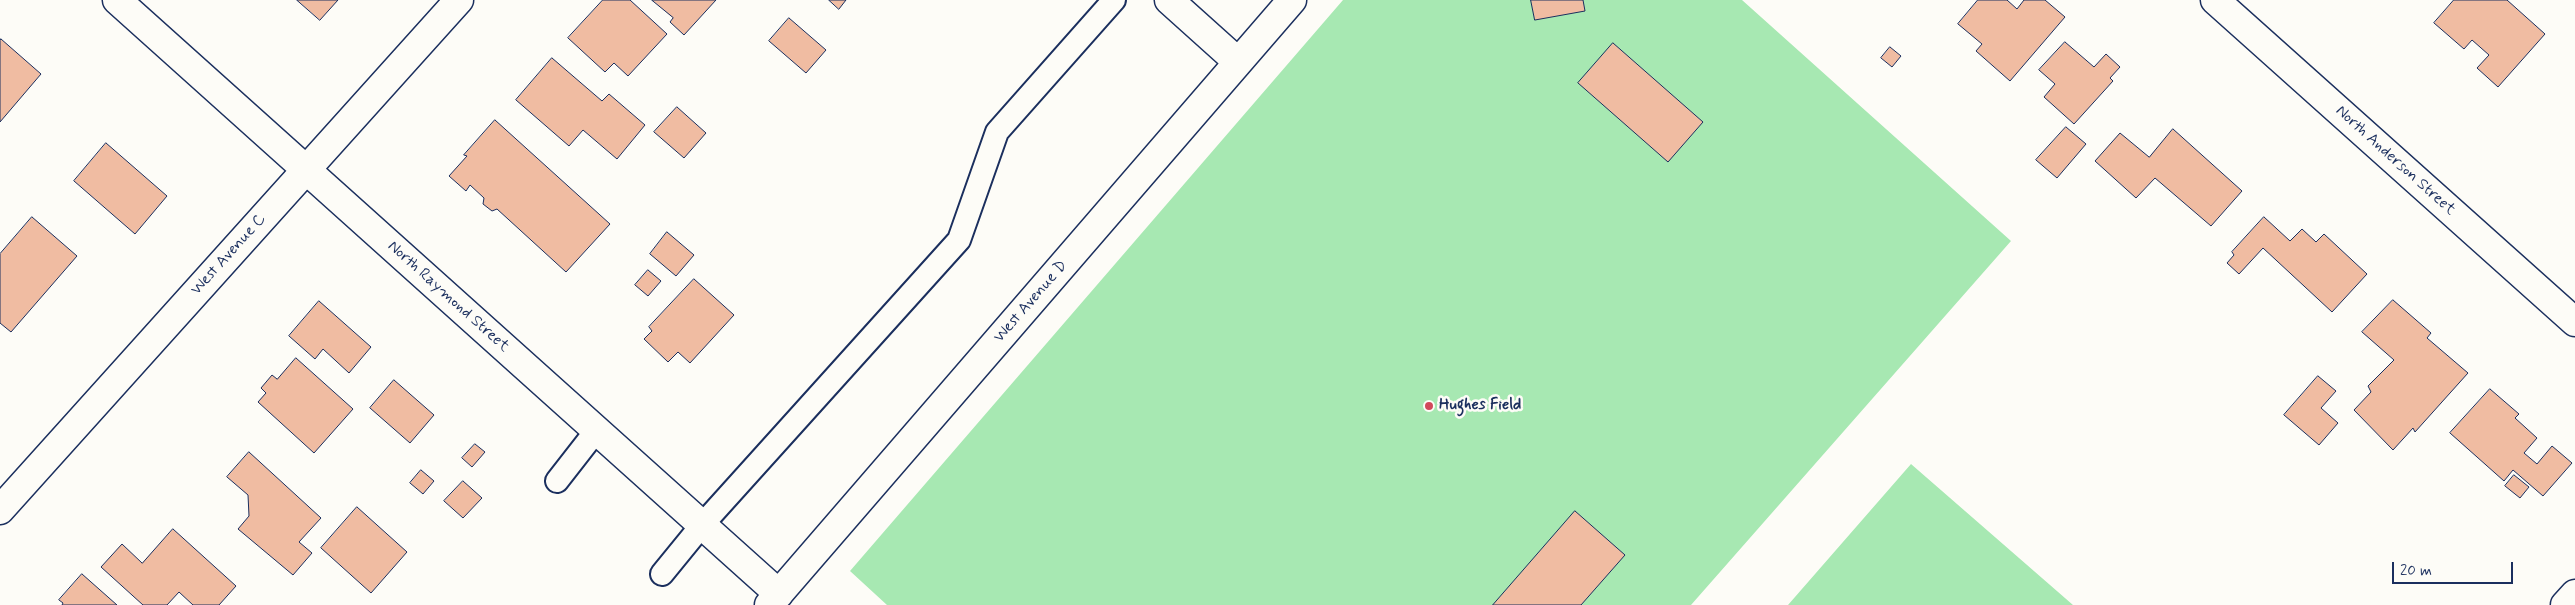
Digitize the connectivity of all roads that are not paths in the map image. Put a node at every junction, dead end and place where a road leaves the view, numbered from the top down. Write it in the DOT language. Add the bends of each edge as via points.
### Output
graph roads {
  1 [pos="117,0"];
  2 [pos="459,0"];
  3 [pos="1114,0"];
  4 [pos="1169,0"];
  5 [pos="1292,0"];
  6 [pos="2215,0"];
  7 [pos="1238,62"];
  8 [pos="305,169"];
  9 [pos="2575,322"];
  10 [pos="596,431"];
  11 [pos="557,480"];
  12 [pos="0,510"];
  13 [pos="702,525"];
  14 [pos="662,574"];
  15 [pos="2575,594"];
  16 [pos="780,601"];
  17 [pos="2565,605"];
  1 -- 8 [label="street, North Raymond Street"];
  2 -- 8 [label="street, West Avenue C"];
  3 -- 13 [label="lane" via="997,132 959,240"];
  4 -- 7 [label="street"];
  5 -- 7 [label="street, West Avenue D"];
  6 -- 9 [label="street, North Anderson Street"];
  7 -- 16 [label="street, West Avenue D"];
  8 -- 10 [label="street, North Raymond Street"];
  8 -- 12 [label="street, West Avenue C"];
  10 -- 11 [label="lane"];
  10 -- 13 [label="street, North Raymond Street"];
  13 -- 14 [label="lane"];
  13 -- 16 [label="street, North Raymond Street"];
  15 -- 17 [label="street"];
}
